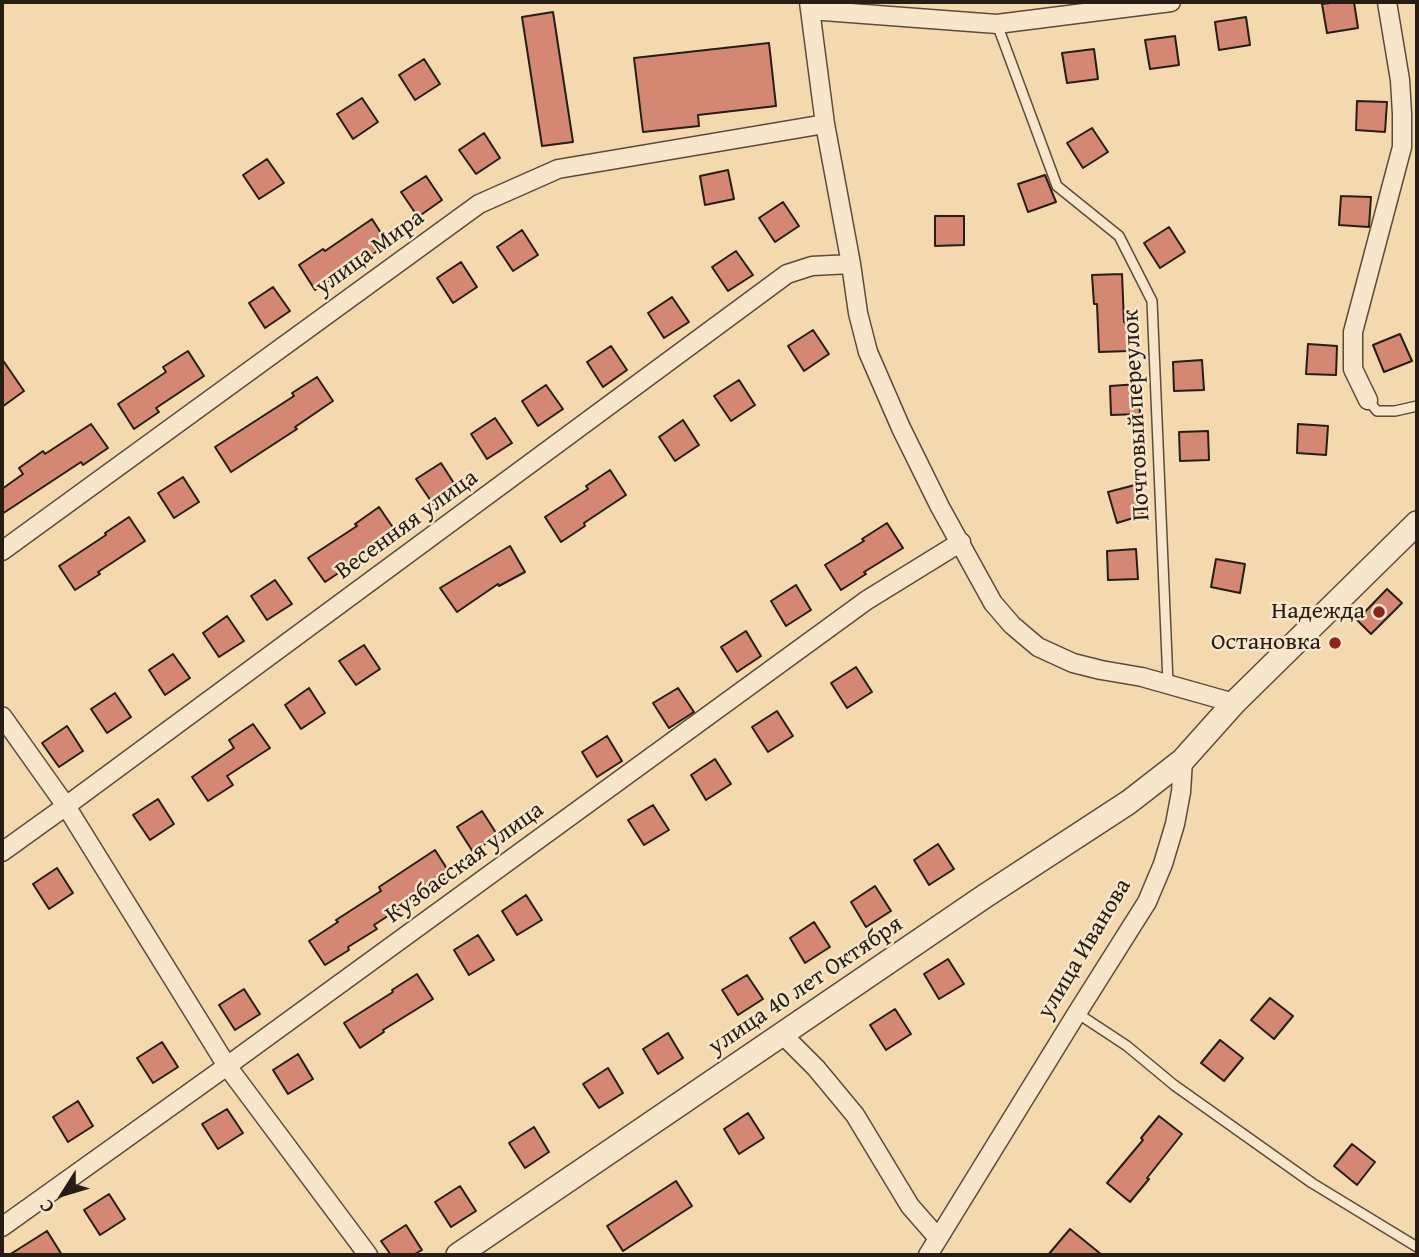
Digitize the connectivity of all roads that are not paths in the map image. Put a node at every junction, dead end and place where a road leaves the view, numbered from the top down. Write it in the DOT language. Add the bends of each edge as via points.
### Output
graph roads {
  1 [pos="1171,2"];
  2 [pos="1387,2"];
  3 [pos="810,6"];
  4 [pos="997,24"];
  5 [pos="825,124"];
  6 [pos="851,264"];
  7 [pos="1368,400"];
  8 [pos="1417,407"];
  9 [pos="1417,523"];
  10 [pos="961,542"];
  11 [pos="2,551"];
  12 [pos="1168,683"];
  13 [pos="1234,703"];
  14 [pos="2,716"];
  15 [pos="1183,760"];
  16 [pos="66,806"];
  17 [pos="2,852"];
  18 [pos="1077,1013"];
  19 [pos="782,1034"];
  20 [pos="228,1066"];
  21 [pos="2,1227"];
  22 [pos="939,1238"];
  23 [pos="1417,1247"];
  24 [pos="368,1255"];
  25 [pos="458,1255"];
  26 [pos="928,1255"];
  1 -- 4 [label="street"];
  2 -- 7 [label="street" via="1400,80 1402,147 1353,332 1353,369"];
  3 -- 4 [label="street"];
  3 -- 5 [label="street"];
  4 -- 12 [label="lane, Почтовый переулок" via="1057,186 1119,236 1152,301"];
  5 -- 6 [label="street"];
  5 -- 11 [label="street, улица Мира" via="558,169 479,204"];
  6 -- 10 [label="street" via="868,352 901,428"];
  6 -- 16 [label="street, Весенняя улица" via="812,266 787,274"];
  7 -- 8 [label="lane" via="1377,411"];
  9 -- 13 [label="street"];
  10 -- 12 [label="street" via="993,603 1038,647 1073,663"];
  10 -- 20 [label="street, Кузбасская улица" via="867,600"];
  12 -- 13 [label="street"];
  13 -- 15 [label="street"];
  14 -- 16 [label="street"];
  15 -- 18 [label="street, улица Иванова" via="1175,824 1163,864 1147,902"];
  15 -- 19 [label="street, улица 40 лет Октября" via="1129,802"];
  16 -- 17 [label="street, Весенняя улица"];
  16 -- 20 [label="street"];
  18 -- 22 [label="street, улица Иванова"];
  18 -- 23 [label="lane" via="1312,1182"];
  19 -- 22 [label="street" via="855,1115 910,1206"];
  19 -- 25 [label="street, улица 40 лет Октября"];
  20 -- 21 [label="street, Кузбасская улица"];
  20 -- 24 [label="street"];
  22 -- 26 [label="street, улица Иванова"];
}
